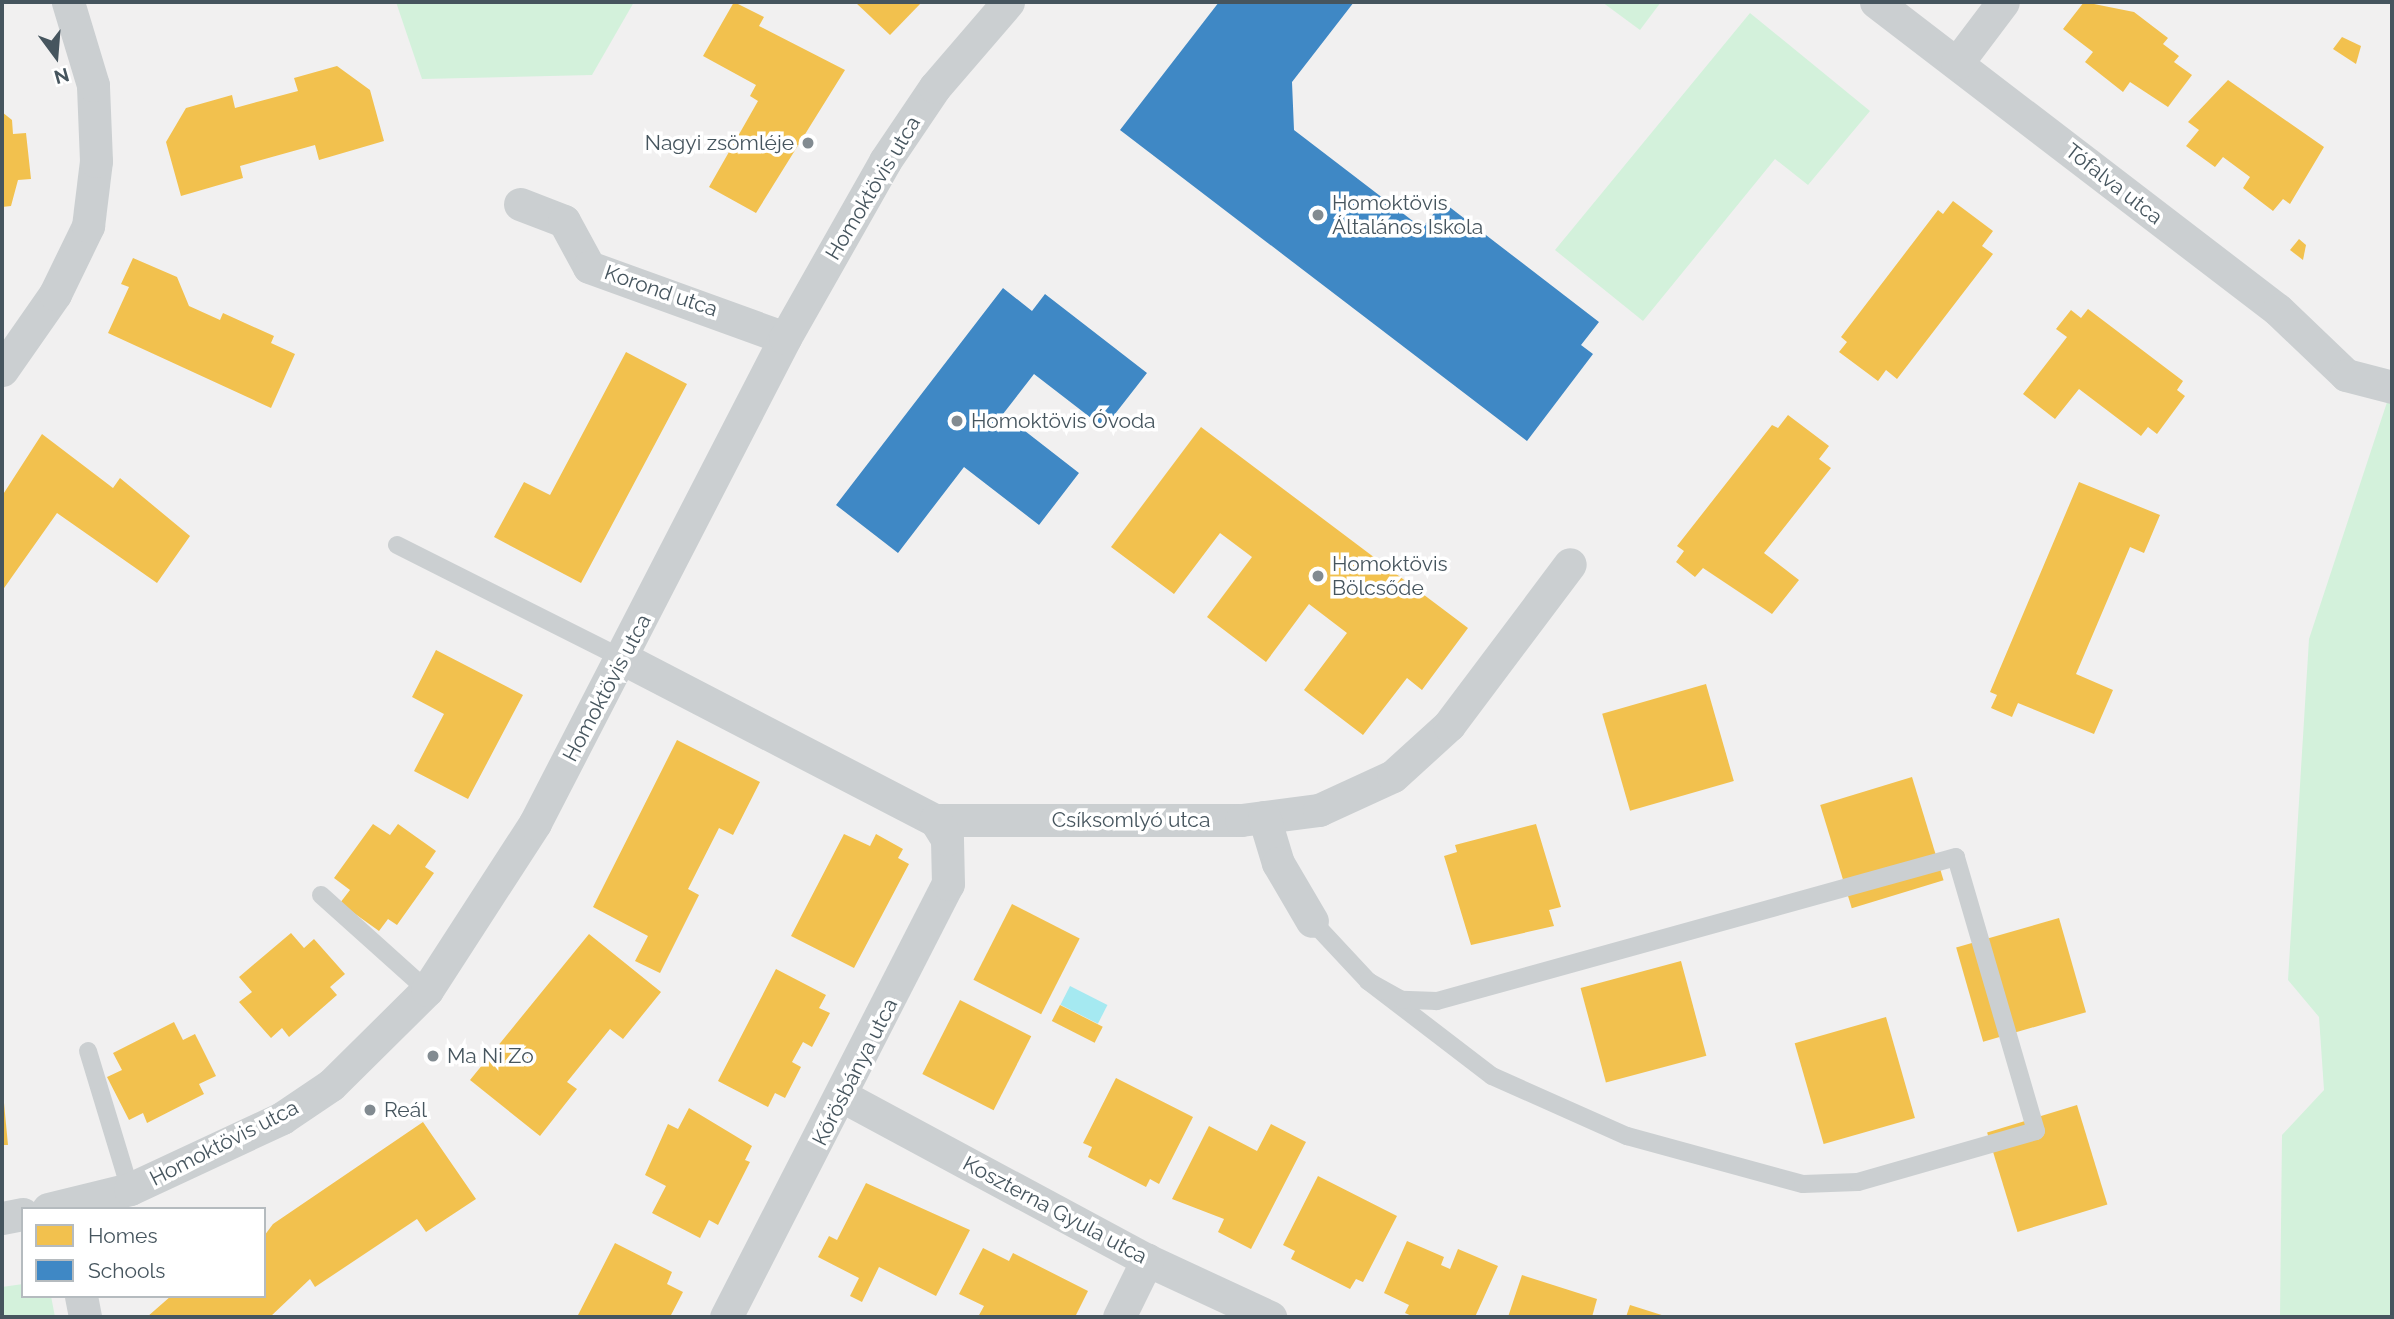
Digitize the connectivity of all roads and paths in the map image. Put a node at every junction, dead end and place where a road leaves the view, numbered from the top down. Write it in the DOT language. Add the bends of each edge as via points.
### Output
graph roads {
  1 [pos="68,2"];
  2 [pos="1008,2"];
  3 [pos="1877,2"];
  4 [pos="2003,2"];
  5 [pos="1957,63"];
  6 [pos="520,204"];
  7 [pos="785,338"];
  8 [pos="2,370"];
  9 [pos="2392,387"];
  10 [pos="397,545"];
  11 [pos="1570,564"];
  12 [pos="624,659"];
  13 [pos="1264,817"];
  14 [pos="935,820"];
  15 [pos="321,895"];
  16 [pos="1312,921"];
  17 [pos="1368,981"];
  18 [pos="427,990"];
  19 [pos="88,1051"];
  20 [pos="844,1097"];
  21 [pos="130,1189"];
  22 [pos="61,1207"];
  23 [pos="21,1214"];
  24 [pos="2,1218"];
  25 [pos="1147,1260"];
  26 [pos="81,1298"];
  27 [pos="85,1317"];
  28 [pos="726,1317"];
  29 [pos="1119,1317"];
  30 [pos="1270,1317"];
  1 -- 8 [label="street" via="93,85 96,161 88,226 55,294"];
  2 -- 7 [label="street, Homoktövis utca" via="935,88 885,161"];
  3 -- 5 [label="street, Tófalva utca"];
  4 -- 5 [label="street"];
  5 -- 9 [label="street, Tófalva utca" via="2278,310 2346,374"];
  6 -- 7 [label="street, Korond utca" via="564,222 589,267"];
  7 -- 12 [label="street, Homoktövis utca"];
  10 -- 12 [label="lane"];
  11 -- 13 [label="street, Csíksomlyó utca" via="1449,725 1393,776 1319,810"];
  12 -- 14 [label="street, Csíksomlyó utca"];
  12 -- 18 [label="street, Homoktövis utca" via="494,893"];
  13 -- 14 [label="street, Csíksomlyó utca"];
  13 -- 16 [label="street" via="1278,863"];
  14 -- 20 [label="street, Kőrösbánya utca" via="947,839 948,884"];
  15 -- 18 [label="lane"];
  16 -- 17 [label="lane"];
  17 -- 17 [label="lane" via="1402,1000 1437,1001 1956,857 2036,1131 1858,1182 1802,1184 1627,1136 1492,1076"];
  18 -- 21 [label="street, Homoktövis utca" via="331,1085 282,1118"];
  19 -- 21 [label="lane"];
  20 -- 25 [label="street, Koszterna Gyula utca"];
  20 -- 28 [label="street, Kőrösbánya utca"];
  21 -- 22 [label="street, Homoktövis utca"];
  23 -- 24 [label="street"];
  25 -- 29 [label="street"];
  25 -- 30 [label="street, Koszterna Gyula utca"];
  26 -- 27 [label="street"];
}
